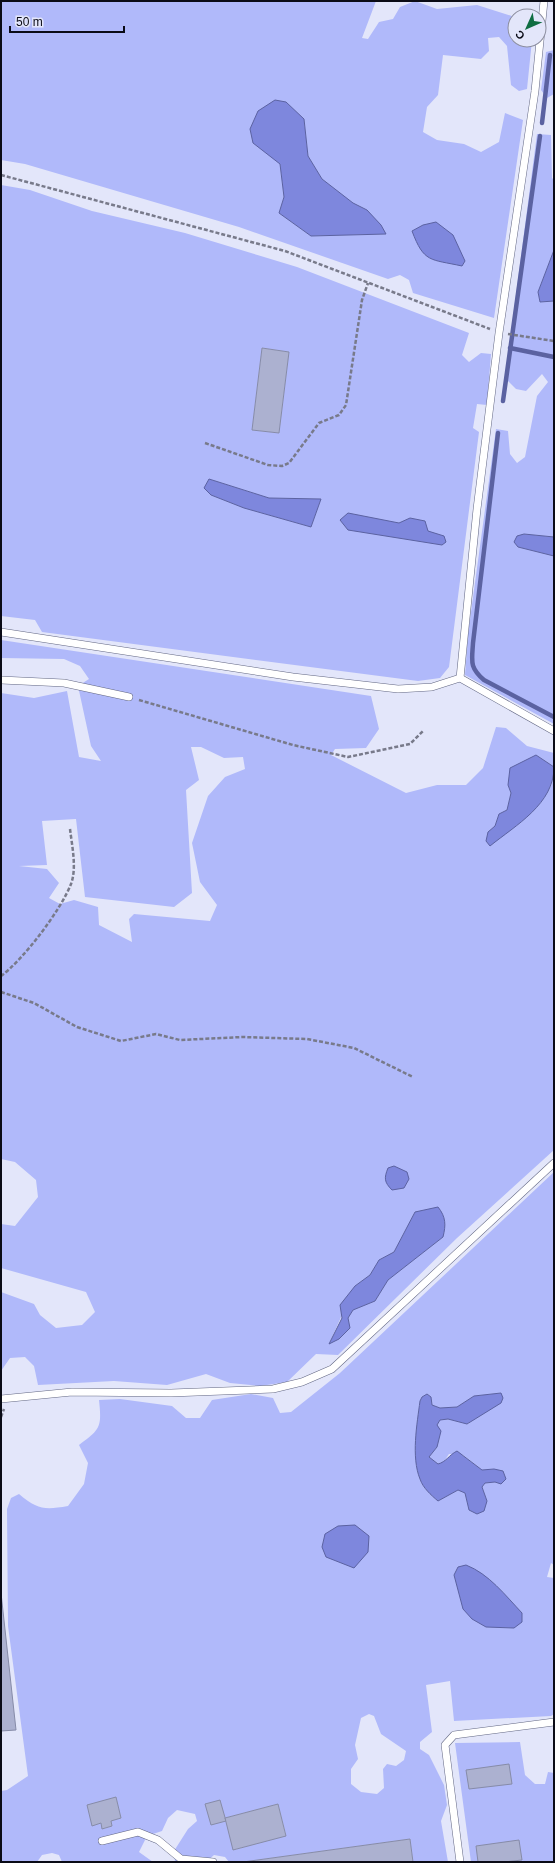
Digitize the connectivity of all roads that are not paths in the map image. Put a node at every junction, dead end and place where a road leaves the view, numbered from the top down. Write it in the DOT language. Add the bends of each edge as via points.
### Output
graph roads {
  1 [pos="544,1"];
  2 [pos="1,632"];
  3 [pos="460,678"];
  4 [pos="1,680"];
  5 [pos="129,697"];
  6 [pos="554,731"];
  7 [pos="554,1163"];
  8 [pos="1,1398"];
  9 [pos="554,1722"];
  10 [pos="102,1841"];
  11 [pos="213,1862"];
  12 [pos="460,1862"];
  1 -- 3 [label="lane" via="535,91 498,333"];
  2 -- 3 [label="lane" via="293,677 398,689 432,687"];
  3 -- 6 [label="lane"];
  4 -- 5 [label="lane" via="64,683"];
  7 -- 8 [label="lane" via="332,1369 302,1382 273,1389 171,1393 72,1392"];
  9 -- 12 [label="lane" via="454,1735 445,1745"];
  10 -- 11 [label="lane" via="138,1832 158,1840 181,1859"];
}
